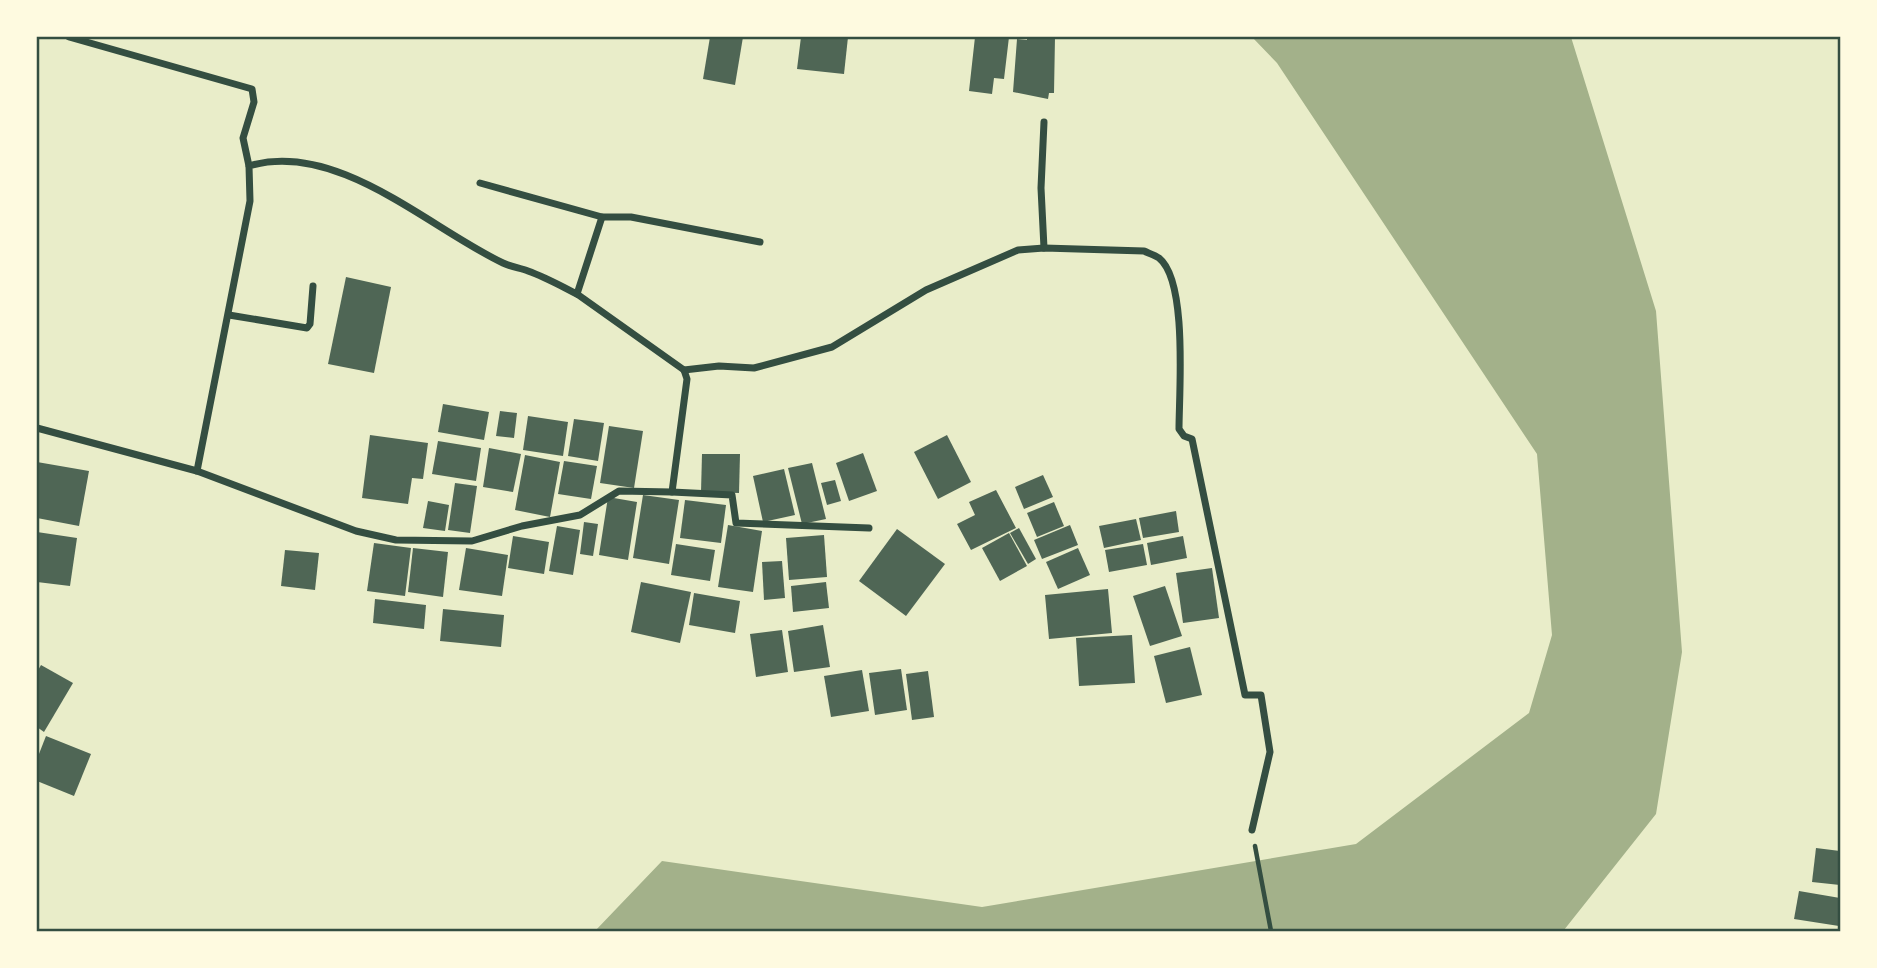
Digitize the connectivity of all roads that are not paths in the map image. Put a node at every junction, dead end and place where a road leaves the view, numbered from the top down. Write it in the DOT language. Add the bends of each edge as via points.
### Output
graph roads {
  1 [pos="69,37"];
  2 [pos="1044,122"];
  3 [pos="249,166"];
  4 [pos="480,183"];
  5 [pos="602,217"];
  6 [pos="760,242"];
  7 [pos="1044,248"];
  8 [pos="313,286"];
  9 [pos="577,294"];
  10 [pos="229,315"];
  11 [pos="684,370"];
  12 [pos="37,428"];
  13 [pos="197,471"];
  14 [pos="672,492"];
  15 [pos="869,528"];
  16 [pos="1252,830"];
  1 -- 3 [label="street" via="252,89 254,102 243,138"];
  2 -- 7 [label="street"];
  3 -- 9 [label="street" via="269,160 337,171 503,264 530,271"];
  3 -- 10 [label="street" via="250,201"];
  4 -- 5 [label="street"];
  5 -- 6 [label="street" via="631,217"];
  5 -- 9 [label="street"];
  7 -- 11 [label="street" via="1018,250 926,290 832,347 754,368"];
  7 -- 16 [label="street" via="1144,251 1159,257 1172,278 1180,328 1179,429 1192,439 1245,695 1261,695 1270,752"];
  8 -- 10 [label="street" via="307,328"];
  9 -- 11 [label="street"];
  10 -- 13 [label="street"];
  11 -- 14 [label="street" via="687,379"];
  12 -- 13 [label="street"];
  13 -- 14 [label="street" via="356,531 436,543 472,541 580,515 619,491"];
  14 -- 15 [label="street" via="732,495 736,523"];
}
